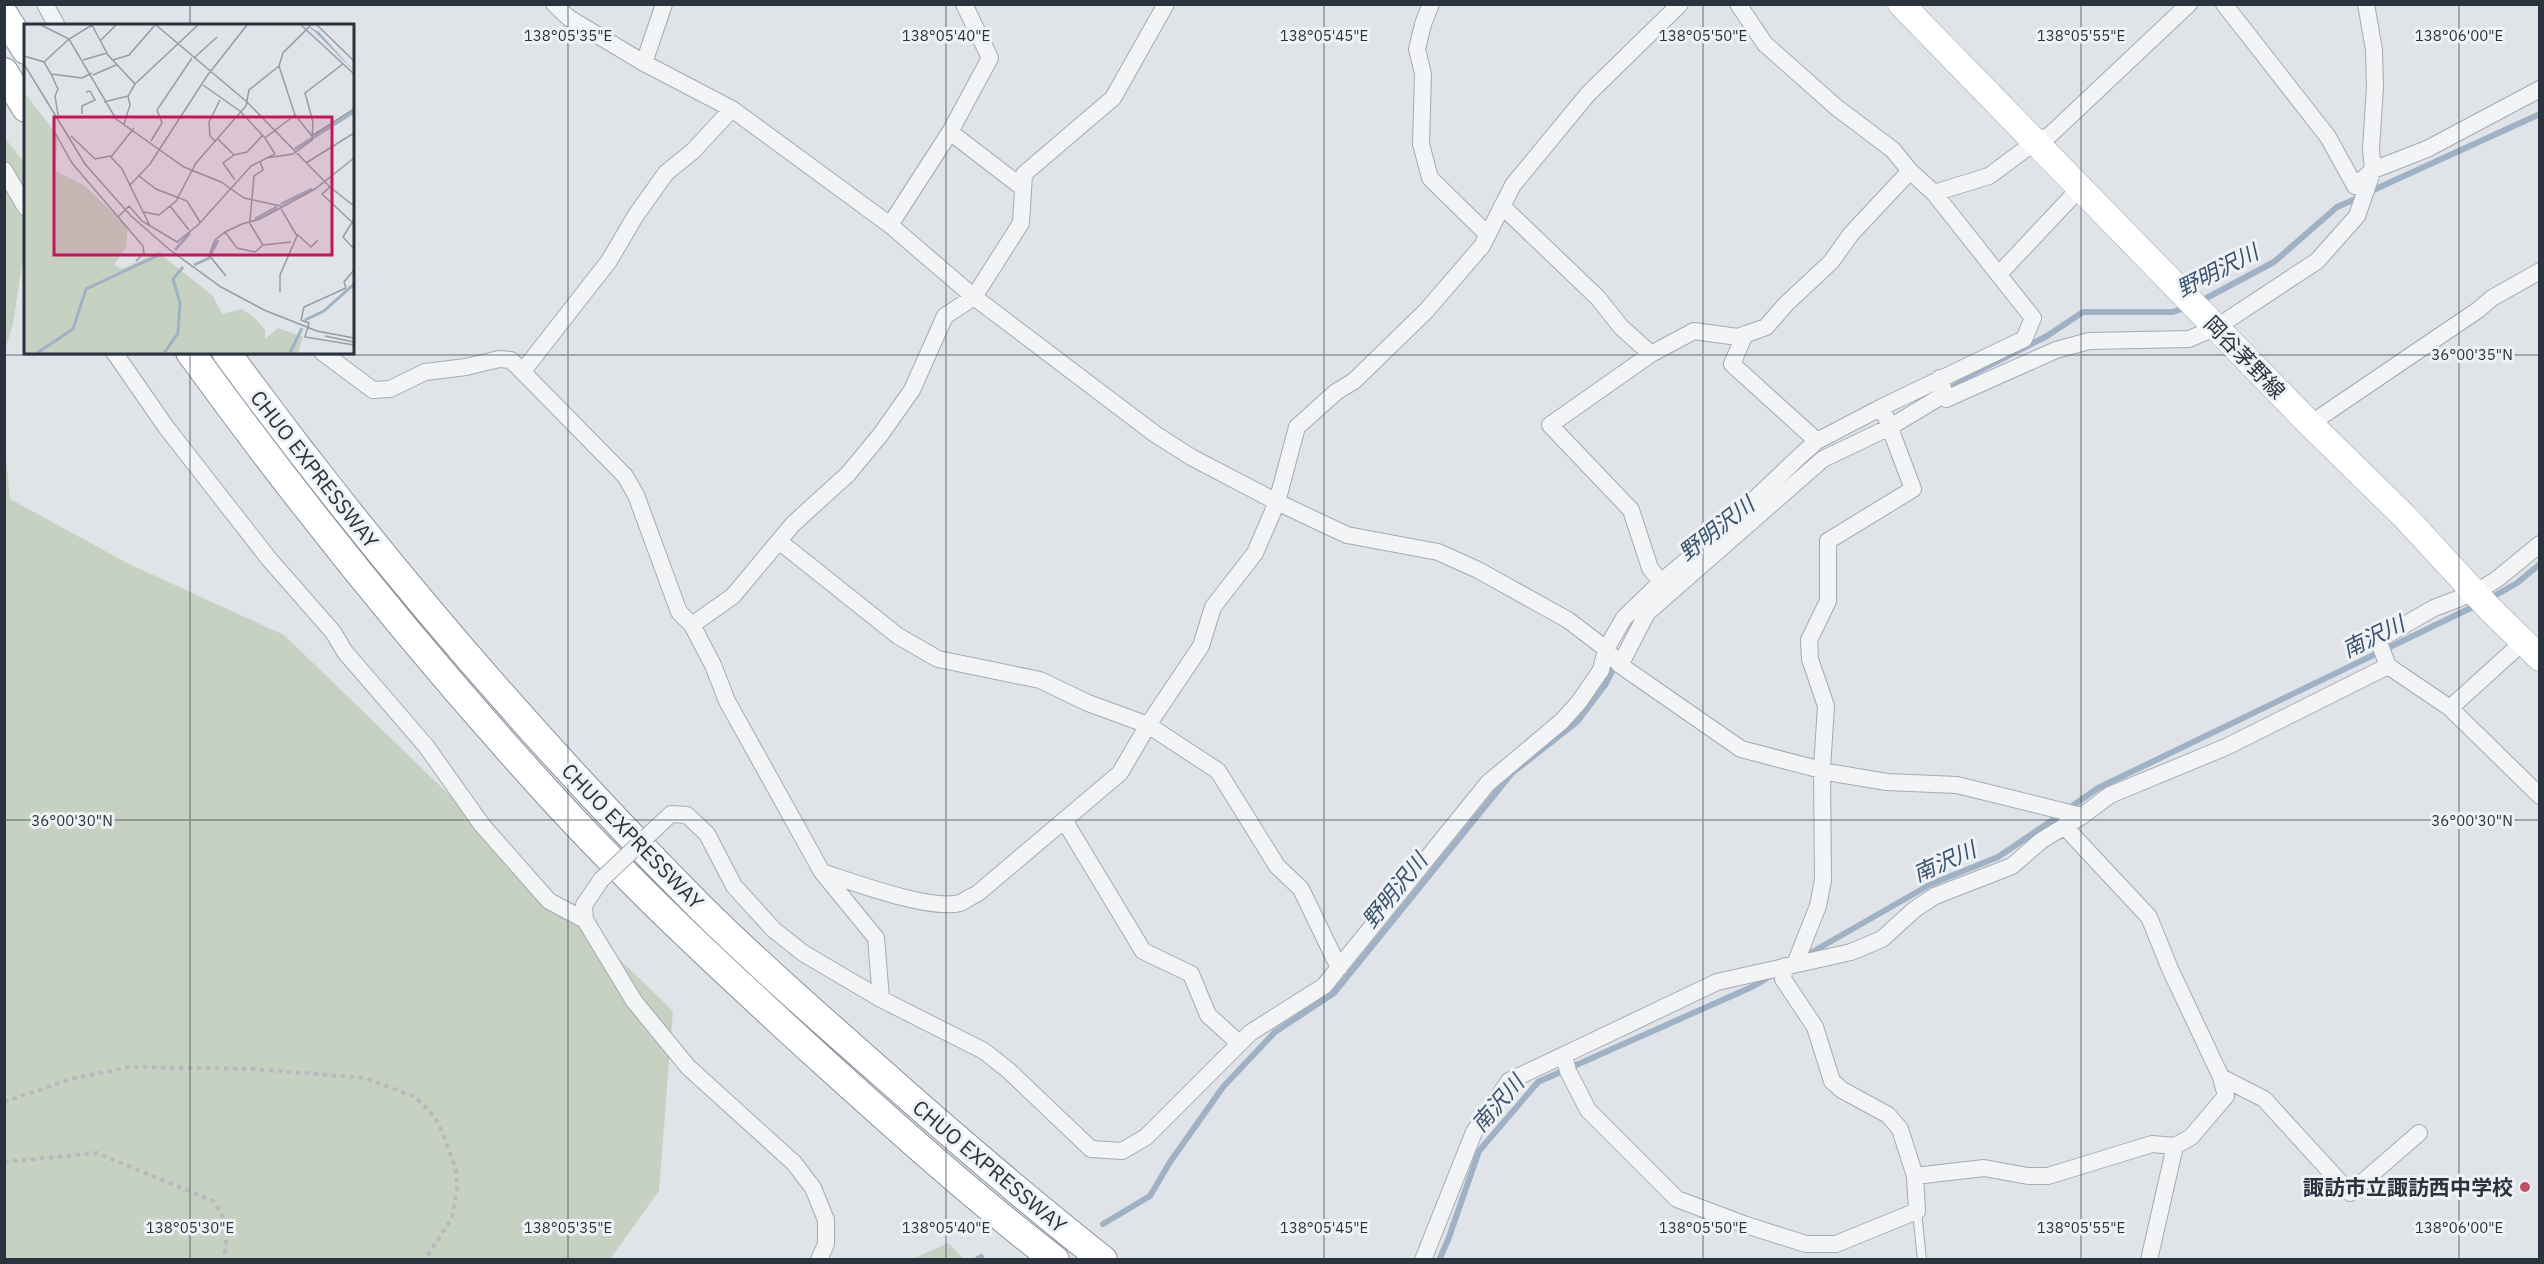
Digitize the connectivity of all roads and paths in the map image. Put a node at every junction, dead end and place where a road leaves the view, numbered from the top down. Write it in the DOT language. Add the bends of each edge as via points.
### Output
graph roads {
  1 [pos="45,4"];
  2 [pos="554,4"];
  3 [pos="664,4"];
  4 [pos="964,4"];
  5 [pos="1166,4"];
  6 [pos="1431,4"];
  7 [pos="1680,4"];
  8 [pos="1738,4"];
  9 [pos="1901,4"];
  10 [pos="2189,4"];
  11 [pos="2224,4"];
  12 [pos="2366,4"];
  13 [pos="4,15"];
  14 [pos="56,24"];
  15 [pos="24,47"];
  16 [pos="645,63"];
  17 [pos="4,72"];
  18 [pos="2540,89"];
  19 [pos="24,105"];
  20 [pos="732,109"];
  21 [pos="950,132"];
  22 [pos="2036,142"];
  23 [pos="4,170"];
  24 [pos="1910,171"];
  25 [pos="2373,171"];
  26 [pos="1023,188"];
  27 [pos="2080,188"];
  28 [pos="1934,193"];
  29 [pos="24,205"];
  30 [pos="1502,206"];
  31 [pos="890,225"];
  32 [pos="1487,234"];
  33 [pos="2540,271"];
  34 [pos="2000,273"];
  35 [pos="974,297"];
  36 [pos="2210,320"];
  37 [pos="1745,334"];
  38 [pos="115,354"];
  39 [pos="191,354"];
  40 [pos="227,354"];
  41 [pos="325,354"];
  42 [pos="1651,354"];
  43 [pos="523,371"];
  44 [pos="1942,386"];
  45 [pos="1882,406"];
  46 [pos="2310,424"];
  47 [pos="1890,427"];
  48 [pos="1817,441"];
  49 [pos="1277,502"];
  50 [pos="780,542"];
  51 [pos="2540,544"];
  52 [pos="1661,582"];
  53 [pos="2476,592"];
  54 [pos="692,625"];
  55 [pos="1606,649"];
  56 [pos="2531,650"];
  57 [pos="1620,665"];
  58 [pos="2388,666"];
  59 [pos="2450,708"];
  60 [pos="1148,725"];
  61 [pos="1822,768"];
  62 [pos="2540,796"];
  63 [pos="2082,816"];
  64 [pos="1064,820"];
  65 [pos="2064,826"];
  66 [pos="822,872"];
  67 [pos="585,920"];
  68 [pos="1790,965"];
  69 [pos="1339,968"];
  70 [pos="881,999"];
  71 [pos="1239,1043"];
  72 [pos="1564,1055"];
  73 [pos="2221,1077"];
  74 [pos="4,1102"];
  75 [pos="2419,1133"];
  76 [pos="2175,1146"];
  77 [pos="4,1162"];
  78 [pos="1915,1176"];
  79 [pos="1917,1211"];
  80 [pos="224,1260"];
  81 [pos="421,1260"];
  82 [pos="819,1260"];
  83 [pos="1055,1260"];
  84 [pos="1103,1260"];
  85 [pos="1423,1260"];
  86 [pos="1922,1260"];
  87 [pos="2149,1260"];
  1 -- 14 [label="street"];
  2 -- 16 [label="street" via="569,18"];
  3 -- 16 [label="street"];
  4 -- 21 [label="street" via="990,58"];
  5 -- 26 [label="street" via="1113,98 1024,174"];
  6 -- 32 [label="street" via="1417,49 1423,74 1421,144 1430,178"];
  7 -- 30 [label="street" via="1588,94 1513,185"];
  8 -- 24 [label="street" via="1765,44 1836,107 1893,150"];
  9 -- 22 [label="main road, 岡谷茅野線"];
  10 -- 22 [label="street" via="2050,135"];
  11 -- 25 [label="street" via="2328,137 2355,186"];
  12 -- 25 [label="street" via="2374,50 2370,149"];
  13 -- 15 [label="highway"];
  16 -- 20 [label="street"];
  17 -- 19 [label="highway"];
  18 -- 25 [label="street" via="2427,149"];
  20 -- 31 [label="street"];
  20 -- 43 [label="street" via="693,151 666,172 609,261"];
  21 -- 26 [label="street"];
  21 -- 31 [label="street"];
  22 -- 27 [label="main road, 岡谷茅野線"];
  22 -- 28 [label="street" via="1989,176"];
  23 -- 29 [label="street"];
  24 -- 28 [label="street"];
  24 -- 37 [label="street" via="1851,234 1831,262 1766,327"];
  25 -- 36 [label="street" via="2357,216 2317,261"];
  26 -- 35 [label="street" via="1021,223"];
  27 -- 34 [label="street"];
  27 -- 36 [label="main road, 岡谷茅野線"];
  28 -- 34 [label="street"];
  30 -- 32 [label="street"];
  30 -- 42 [label="street"];
  31 -- 35 [label="street"];
  32 -- 49 [label="street" via="1482,246 1388,350 1297,427"];
  33 -- 46 [label="street" via="2492,298"];
  34 -- 44 [label="street" via="2033,318 2024,339"];
  35 -- 49 [label="street" via="1155,434 1191,458"];
  35 -- 50 [label="street" via="945,316 912,390 881,434 848,474"];
  36 -- 44 [label="street" via="2189,339 2089,341 2056,350 1946,399"];
  36 -- 46 [label="main road, 岡谷茅野線"];
  37 -- 42 [label="street" via="1737,337 1694,331"];
  37 -- 48 [label="street" via="1732,364"];
  38 -- 67 [label="street" via="188,455 269,559 333,632 345,652 426,746 482,825 549,901"];
  39 -- 83 [label="highway, CHUO EXPRESSWAY" via="260,450 346,558 558,804 682,930 793,1034 904,1135"];
  40 -- 84 [label="highway, CHUO EXPRESSWAY" via="370,541 580,783 703,909 827,1025"];
  41 -- 43 [label="street" via="373,390 390,389 426,372 499,359 511,360"];
  42 -- 52 [label="street" via="1550,425 1631,510 1650,568"];
  43 -- 54 [label="street" via="625,476 636,495 679,612"];
  44 -- 45 [label="street"];
  44 -- 47 [label="street"];
  45 -- 47 [label="street"];
  45 -- 48 [label="street"];
  46 -- 53 [label="main road, 岡谷茅野線"];
  47 -- 57 [label="street" via="1822,459 1647,613"];
  47 -- 61 [label="street" via="1913,489 1828,541 1828,601 1809,640 1810,659 1826,706"];
  48 -- 52 [label="street"];
  49 -- 55 [label="street" via="1347,535 1438,552 1528,596"];
  49 -- 60 [label="street" via="1255,553 1213,607 1202,646"];
  50 -- 54 [label="street" via="733,596"];
  50 -- 60 [label="street" via="898,636 938,659 1040,680"];
  51 -- 53 [label="street"];
  52 -- 55 [label="street" via="1624,618"];
  53 -- 56 [label="main road, 岡谷茅野線"];
  53 -- 58 [label="street" via="2434,608 2378,640"];
  54 -- 66 [label="street" via="727,701"];
  55 -- 57 [label="street"];
  55 -- 69 [label="street" via="1600,670 1579,702 1488,783"];
  56 -- 59 [label="street"];
  57 -- 61 [label="street" via="1741,749"];
  58 -- 59 [label="street"];
  58 -- 63 [label="street" via="2226,747 2110,795"];
  59 -- 62 [label="street"];
  60 -- 64 [label="street" via="1120,773"];
  60 -- 69 [label="street" via="1218,771 1277,866 1301,889"];
  61 -- 63 [label="street" via="1887,782 1956,785"];
  61 -- 68 [label="street" via="1823,880 1818,906"];
  63 -- 65 [label="street"];
  64 -- 66 [label="street" via="976,894 959,903 930,903 896,896"];
  64 -- 71 [label="street" via="1143,951 1191,974 1208,1015"];
  65 -- 68 [label="street" via="2012,866 1935,896 1882,939 1851,952"];
  65 -- 73 [label="street" via="2149,917"];
  66 -- 70 [label="street" via="876,938"];
  67 -- 70 [label="street, bridge" via="584,905 601,880 671,814 687,816 707,834 734,886 774,930 803,953"];
  67 -- 82 [label="street" via="634,1001 688,1067 794,1163 813,1188 826,1220 826,1244"];
  68 -- 72 [label="street" via="1717,982"];
  68 -- 78 [label="street" via="1783,979 1815,1027 1832,1081 1888,1114 1900,1129"];
  69 -- 71 [label="street" via="1323,986"];
  70 -- 71 [label="street" via="984,1051 1091,1149 1122,1151 1146,1137"];
  72 -- 79 [label="street" via="1588,1110 1677,1199 1806,1244 1836,1244"];
  72 -- 85 [label="street" via="1509,1081 1503,1089 1474,1132"];
  73 -- 75 [label="street" via="2264,1099 2350,1193"];
  73 -- 76 [label="street" via="2226,1096 2191,1137"];
  74 -- 81 [label="path" via="71,1079 129,1067 254,1069 365,1078 415,1097 434,1116 456,1169 452,1218"];
  76 -- 78 [label="street" via="2152,1144 2048,1176 1984,1168"];
  76 -- 87 [label="street"];
  77 -- 80 [label="path" via="97,1153 213,1201 223,1214 227,1234"];
  78 -- 79 [label="street"];
  79 -- 86 [label="lane"];
}
